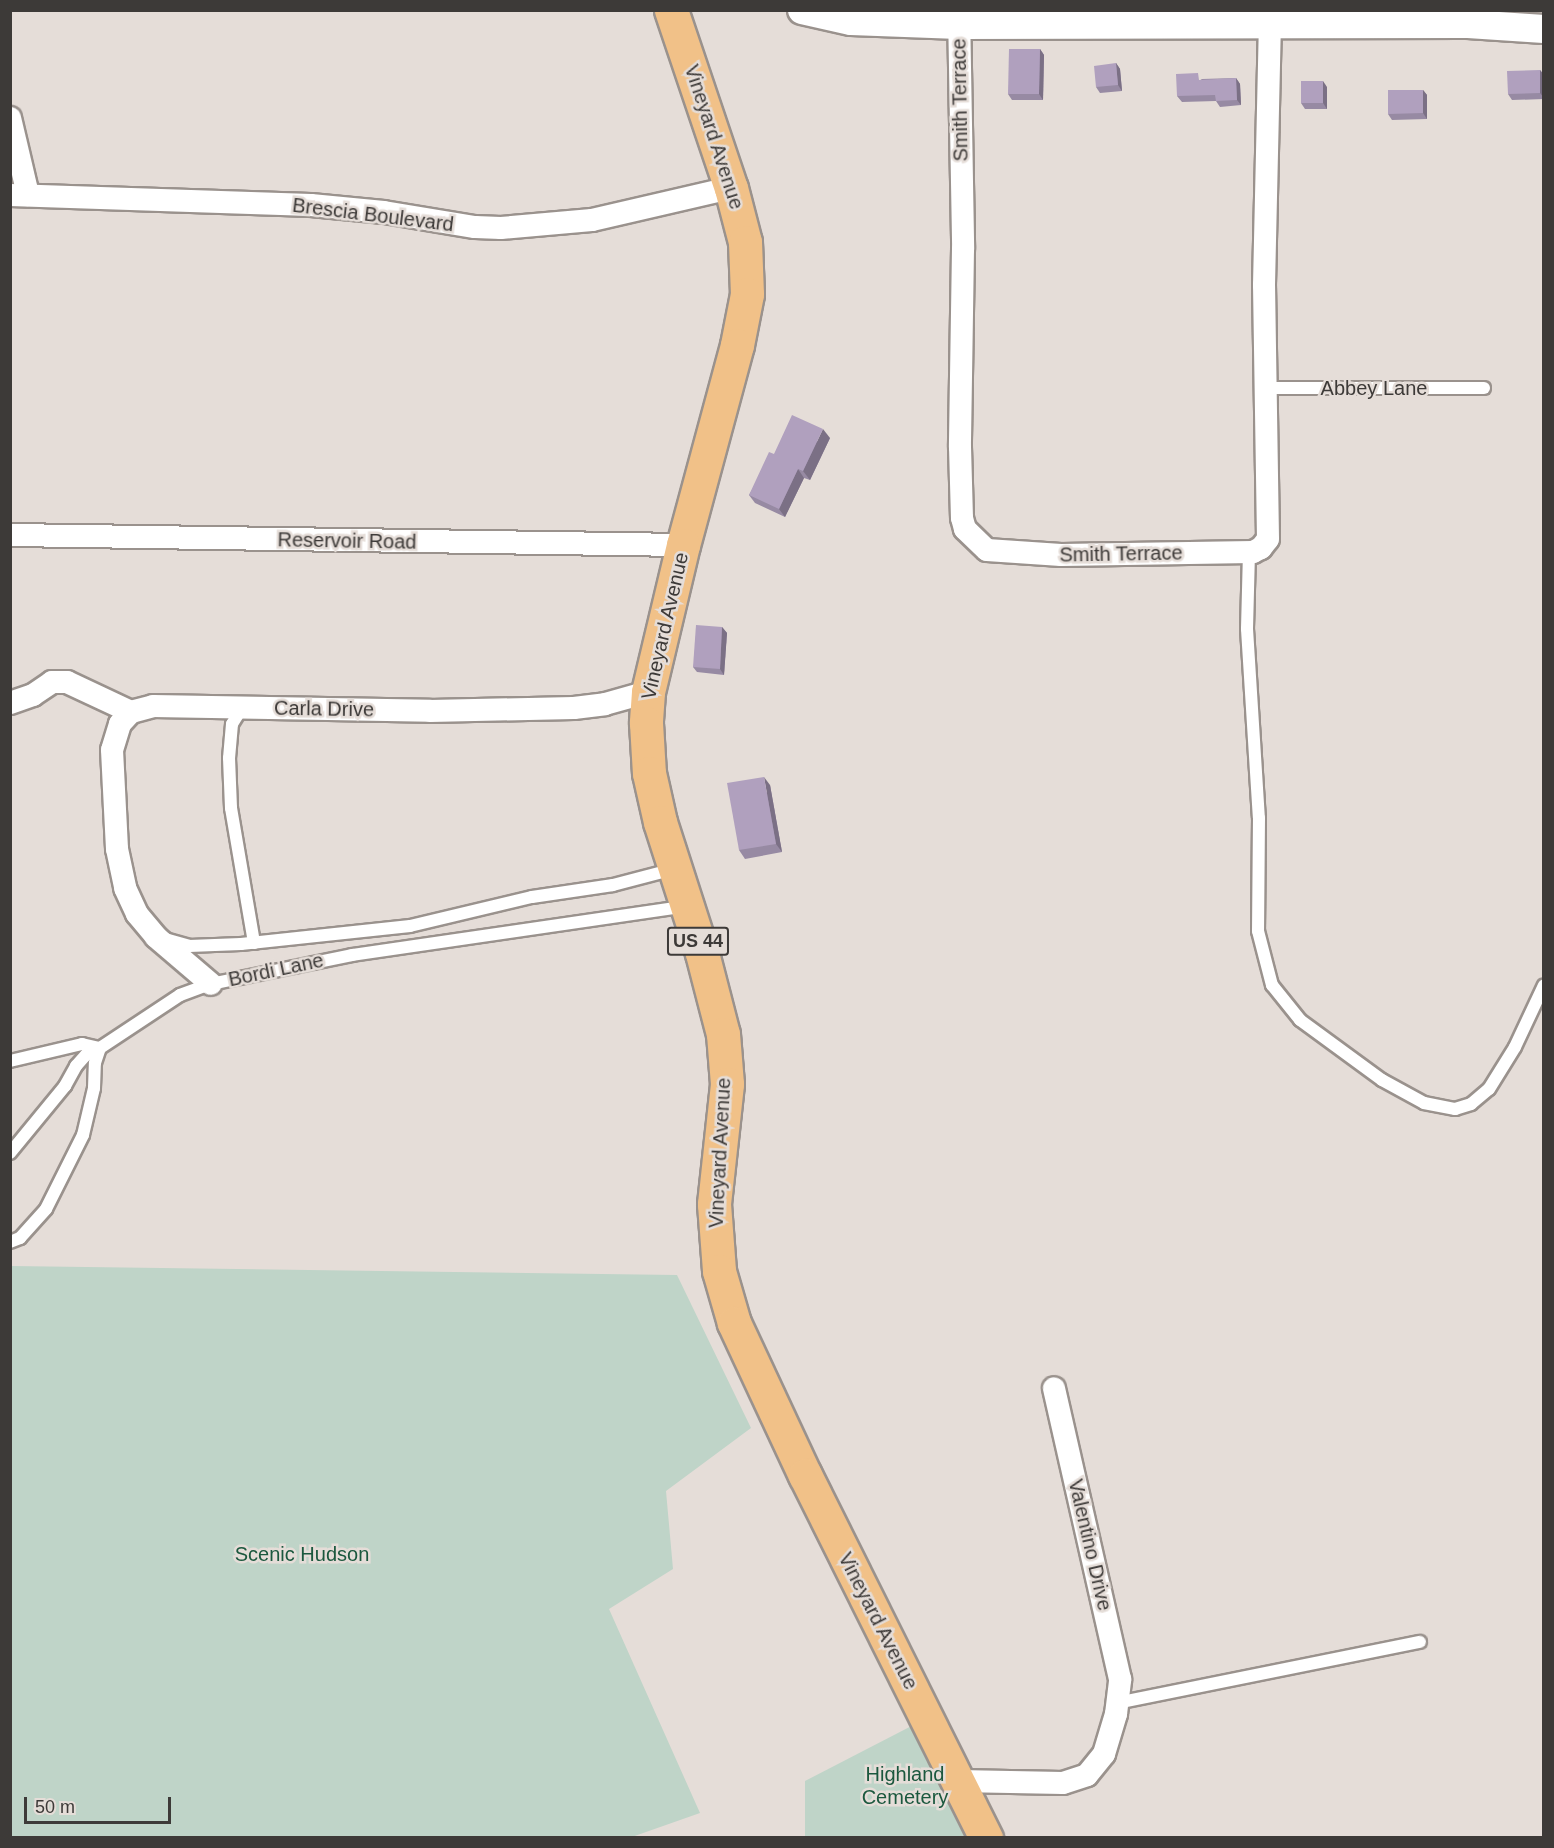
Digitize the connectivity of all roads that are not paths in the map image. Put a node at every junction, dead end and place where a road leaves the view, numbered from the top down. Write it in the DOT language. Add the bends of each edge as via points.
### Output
graph roads {
  1 [pos="671,10"];
  2 [pos="802,10"];
  3 [pos="959,18"];
  4 [pos="1270,23"];
  5 [pos="1544,29"];
  6 [pos="10,118"];
  7 [pos="731,188"];
  8 [pos="19,195"];
  9 [pos="1264,388"];
  10 [pos="1484,388"];
  11 [pos="10,535"];
  12 [pos="683,545"];
  13 [pos="1249,552"];
  14 [pos="648,692"];
  15 [pos="10,704"];
  16 [pos="242,708"];
  17 [pos="131,712"];
  18 [pos="675,869"];
  19 [pos="687,906"];
  20 [pos="156,937"];
  21 [pos="254,943"];
  22 [pos="210,984"];
  23 [pos="1544,986"];
  24 [pos="100,1048"];
  25 [pos="10,1061"];
  26 [pos="10,1153"];
  27 [pos="10,1242"];
  28 [pos="1054,1388"];
  29 [pos="1420,1642"];
  30 [pos="1117,1703"];
  31 [pos="958,1781"];
  32 [pos="986,1838"];
  1 -- 7 [label="main road, Vineyard Avenue / US 44"];
  2 -- 3 [label="street" via="851,21"];
  3 -- 4 [label="street"];
  3 -- 13 [label="street, Smith Terrace" via="963,249 960,447 965,529 987,550 1000,552"];
  4 -- 5 [label="street" via="1468,24"];
  4 -- 9 [label="street"];
  6 -- 8 [label="street"];
  7 -- 8 [label="street, Brescia Boulevard" via="592,220 501,228 311,205"];
  7 -- 12 [label="main road, Vineyard Avenue / US 44" via="746,242 747,294 733,363"];
  9 -- 10 [label="lane, Abbey Lane"];
  9 -- 13 [label="street" via="1268,539 1261,548"];
  11 -- 12 [label="street, Reservoir Road"];
  12 -- 14 [label="main road, Vineyard Avenue / US 44"];
  13 -- 23 [label="lane" via="1247,629 1259,818 1258,931 1272,985 1300,1020 1382,1080 1424,1103 1455,1109 1470,1104 1489,1089 1515,1047"];
  14 -- 16 [label="street, Carla Drive" via="574,708"];
  14 -- 18 [label="main road, Vineyard Avenue / US 44" via="649,772"];
  15 -- 17 [label="street" via="52,682 67,682"];
  16 -- 17 [label="street, Carla Drive" via="153,706"];
  16 -- 21 [label="lane" via="232,724 231,808"];
  17 -- 20 [label="street" via="120,724 112,750 117,849 125,888 137,914"];
  18 -- 19 [label="main road, Vineyard Avenue / US 44"];
  18 -- 21 [label="lane" via="410,926"];
  19 -- 22 [label="lane, Bordi Lane" via="352,955"];
  19 -- 31 [label="main road, Vineyard Avenue / US 44" via="723,1034 727,1084 714,1231 719,1271 734,1323 805,1475"];
  20 -- 21 [label="lane" via="189,946"];
  20 -- 22 [label="street"];
  22 -- 24 [label="lane, Bordi Lane" via="180,995"];
  24 -- 25 [label="lane" via="82,1044"];
  24 -- 26 [label="lane, Bordi Lane" via="76,1066 65,1086"];
  24 -- 27 [label="lane" via="83,1135 46,1209 20,1238"];
  28 -- 30 [label="street, Valentino Drive" via="1120,1679"];
  29 -- 30 [label="lane"];
  30 -- 31 [label="street, Valentino Drive" via="1104,1754 1087,1775 1063,1783"];
  31 -- 32 [label="main road, Vineyard Avenue / US 44"];
}
